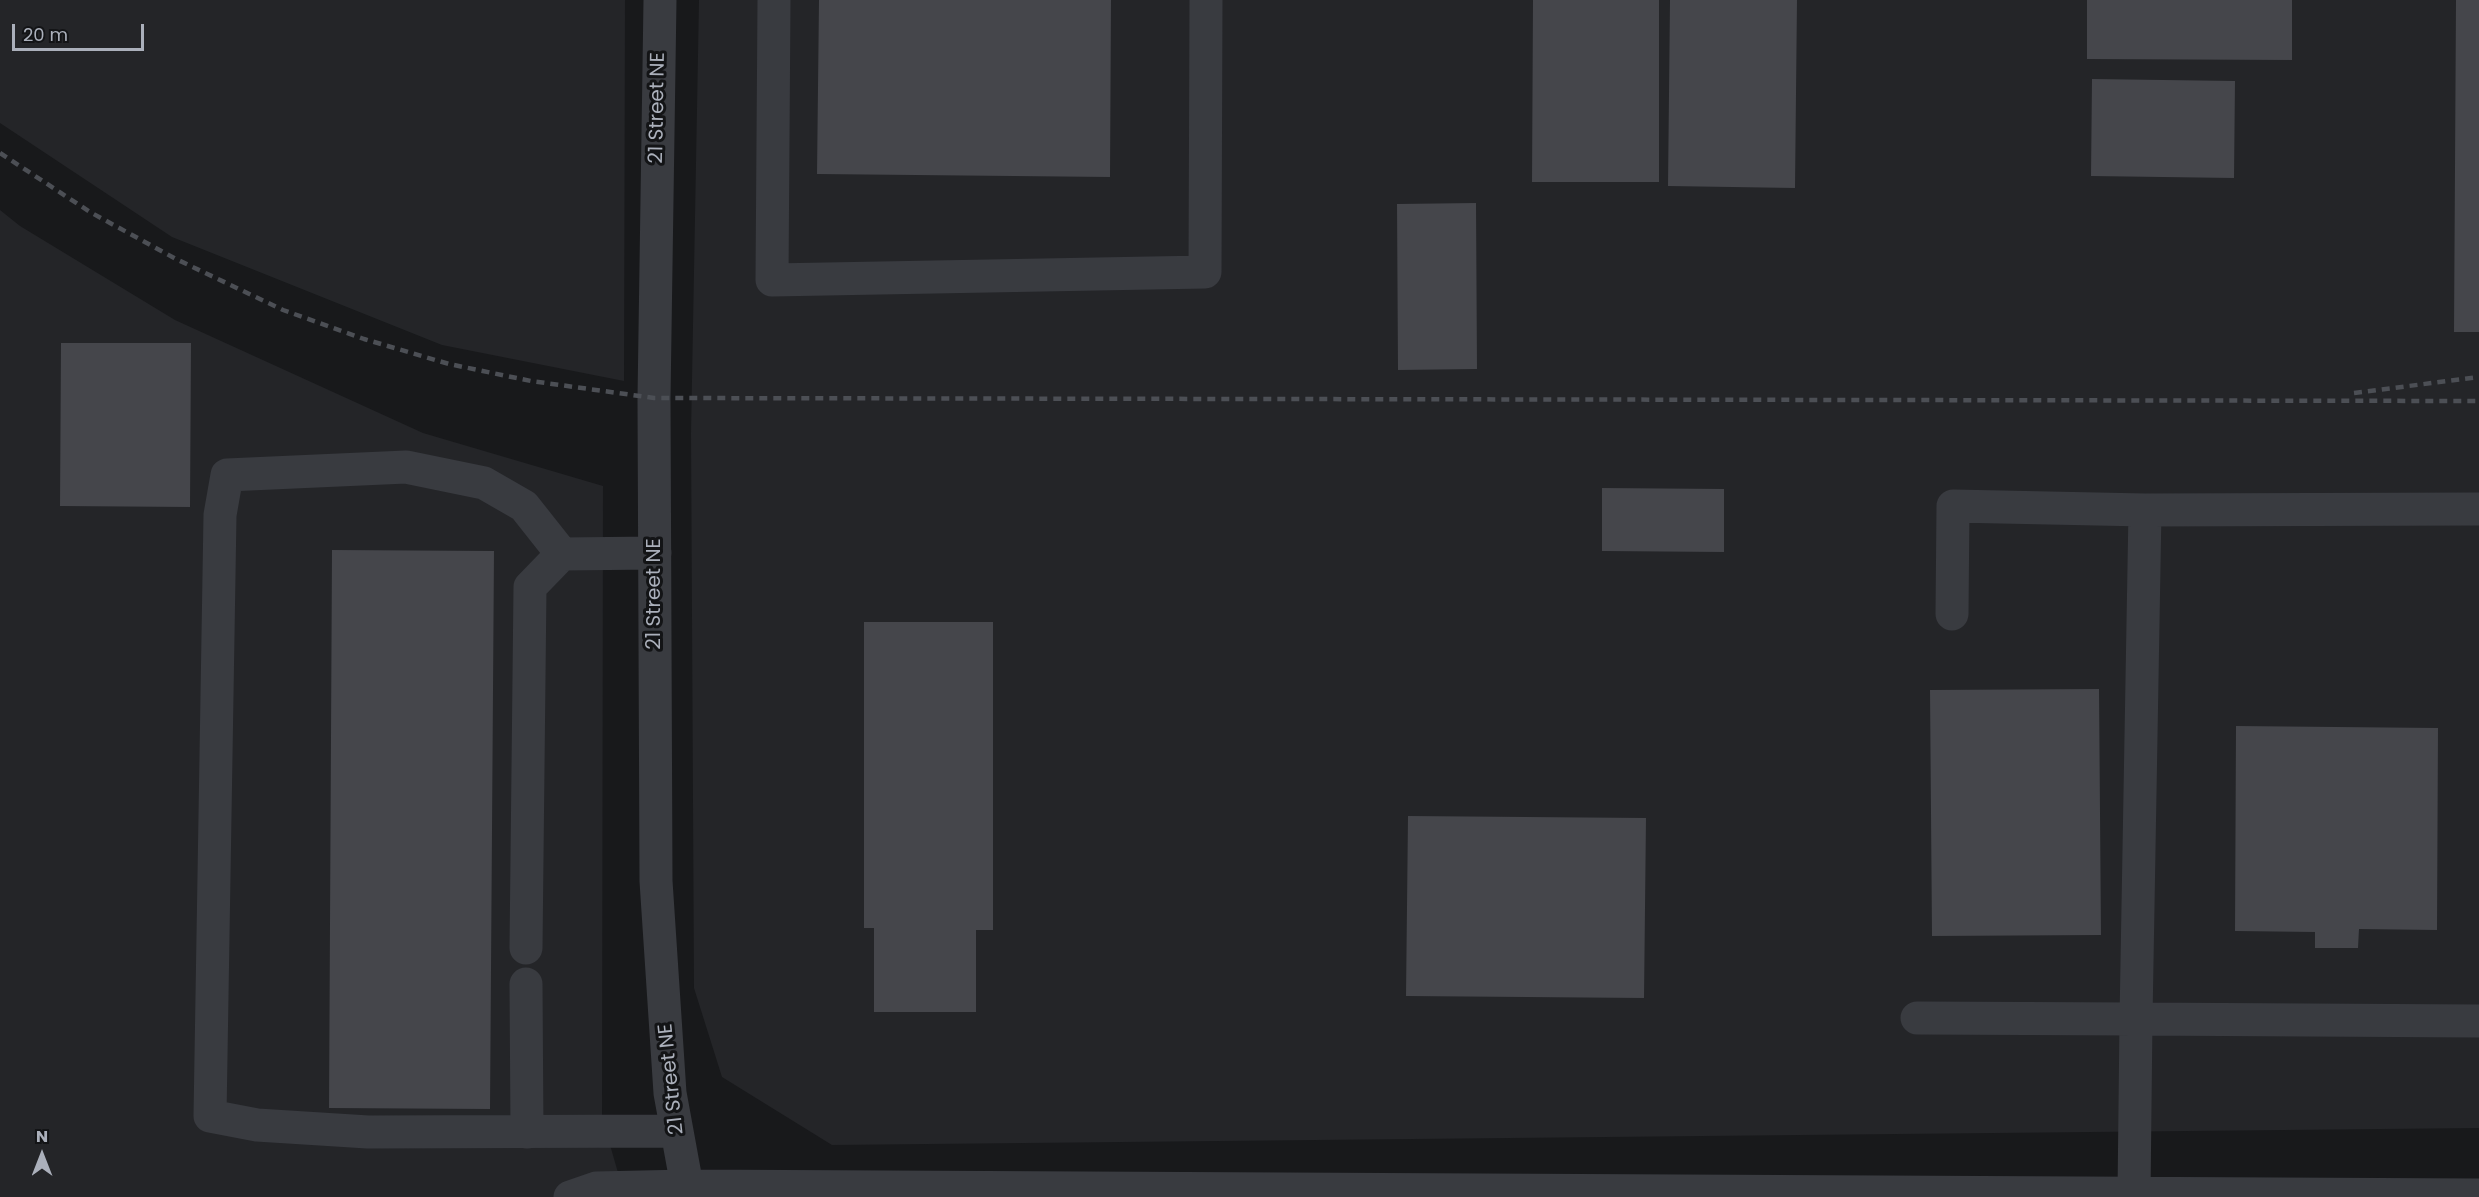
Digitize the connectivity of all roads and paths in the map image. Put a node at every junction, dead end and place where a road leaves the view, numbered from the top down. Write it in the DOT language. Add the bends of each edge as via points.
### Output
graph roads {
  1 [pos="660,0"];
  2 [pos="774,0"];
  3 [pos="1206,0"];
  4 [pos="2479,509"];
  5 [pos="2145,510"];
  6 [pos="655,553"];
  7 [pos="562,554"];
  8 [pos="1952,614"];
  9 [pos="526,948"];
  10 [pos="526,984"];
  11 [pos="1917,1018"];
  12 [pos="2136,1019"];
  13 [pos="2479,1021"];
  14 [pos="527,1131"];
  15 [pos="676,1131"];
  16 [pos="687,1186"];
  17 [pos="2134,1194"];
  18 [pos="2479,1195"];
  19 [pos="570,1197"];
  1 -- 6 [label="street, 21 Street NE"];
  2 -- 3 [label="street" via="771,280 1205,272"];
  4 -- 5 [label="street"];
  5 -- 8 [label="street" via="1953,506"];
  5 -- 12 [label="street"];
  6 -- 7 [label="street"];
  6 -- 15 [label="street, 21 Street NE" via="656,881 669,1093"];
  7 -- 9 [label="street" via="530,586"];
  7 -- 14 [label="street" via="524,506 484,483 406,467 227,475 220,515 210,1116 257,1125 368,1132"];
  10 -- 14 [label="street"];
  11 -- 12 [label="street"];
  12 -- 13 [label="street"];
  12 -- 17 [label="street"];
  14 -- 15 [label="street"];
  15 -- 16 [label="street, 21 Street NE"];
  16 -- 17 [label="street"];
  16 -- 19 [label="street" via="596,1188"];
  17 -- 18 [label="street"];
}
